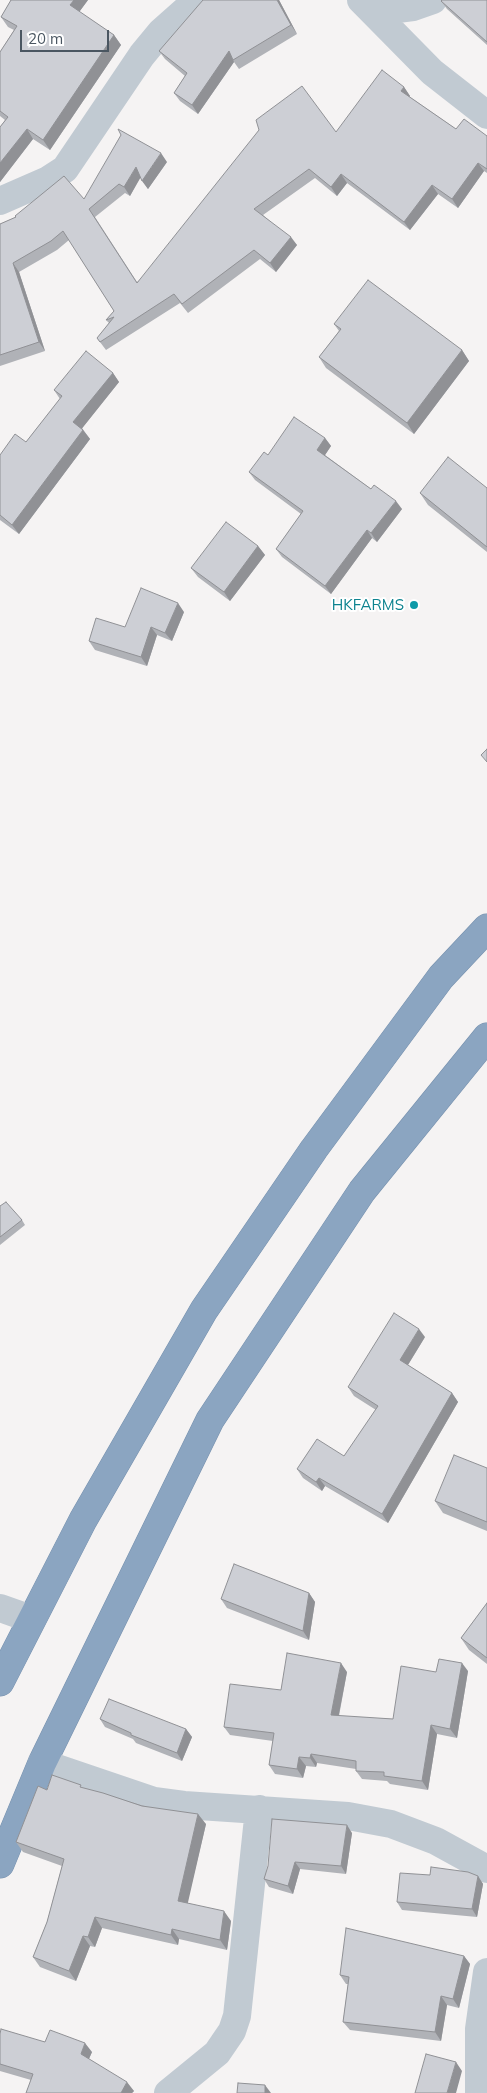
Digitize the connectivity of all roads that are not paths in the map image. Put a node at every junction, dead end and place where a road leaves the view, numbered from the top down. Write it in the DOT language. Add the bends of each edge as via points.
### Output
graph roads {
  1 [pos="197,0"];
  2 [pos="433,0"];
  3 [pos="368,6"];
  4 [pos="487,116"];
  5 [pos="0,201"];
  6 [pos="487,928"];
  7 [pos="487,1038"];
  8 [pos="0,1608"];
  9 [pos="31,1619"];
  10 [pos="0,1682"];
  11 [pos="42,1763"];
  12 [pos="259,1809"];
  13 [pos="0,1864"];
  14 [pos="487,1869"];
  15 [pos="487,1972"];
  16 [pos="168,2093"];
  17 [pos="479,2093"];
  1 -- 5 [label="street" via="161,32 142,55 65,168 48,180"];
  2 -- 3 [label="street" via="413,7"];
  3 -- 4 [label="street" via="432,72"];
  6 -- 9 [label="highway" via="436,985 314,1149 204,1310 83,1520"];
  7 -- 11 [label="highway" via="362,1191 210,1420"];
  8 -- 9 [label="street"];
  9 -- 10 [label="highway"];
  11 -- 12 [label="street" via="154,1801 184,1806"];
  11 -- 13 [label="highway"];
  12 -- 14 [label="street" via="348,1816 391,1824 436,1841"];
  12 -- 16 [label="street" via="232,2031 217,2054"];
  15 -- 17 [label="street" via="479,2029"];
}
